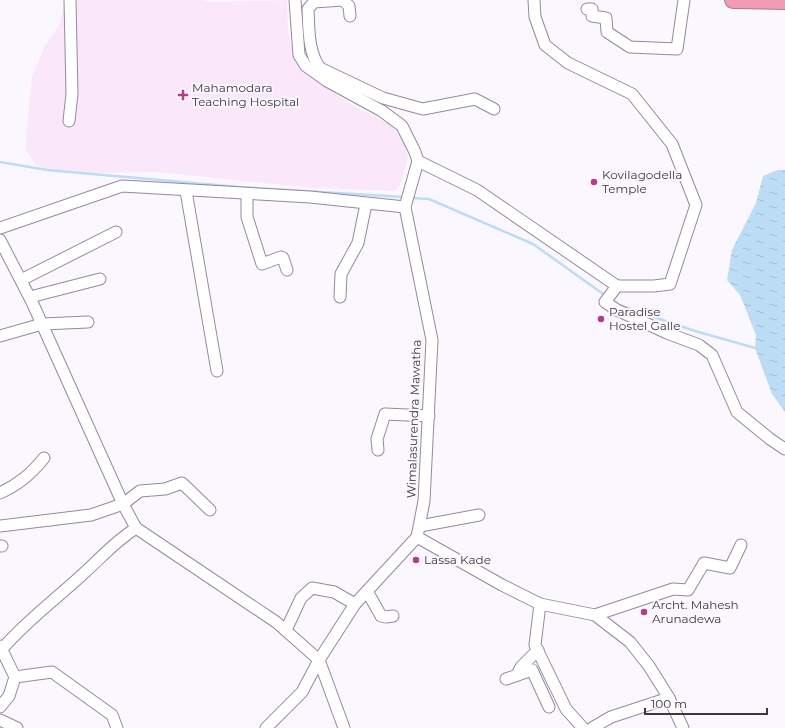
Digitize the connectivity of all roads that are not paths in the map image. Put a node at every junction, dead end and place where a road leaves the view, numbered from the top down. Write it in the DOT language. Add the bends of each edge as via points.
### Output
graph roads {
  1 [pos="70,0"];
  2 [pos="295,0"];
  3 [pos="534,0"];
  4 [pos="684,0"];
  5 [pos="733,0"];
  6 [pos="785,1"];
  7 [pos="587,9"];
  8 [pos="350,16"];
  9 [pos="298,42"];
  10 [pos="310,43"];
  11 [pos="494,109"];
  12 [pos="70,121"];
  13 [pos="418,161"];
  14 [pos="186,191"];
  15 [pos="247,195"];
  16 [pos="366,204"];
  17 [pos="406,205"];
  18 [pos="0,228"];
  19 [pos="116,232"];
  20 [pos="0,240"];
  21 [pos="287,270"];
  22 [pos="100,279"];
  23 [pos="21,280"];
  24 [pos="617,286"];
  25 [pos="30,297"];
  26 [pos="340,297"];
  27 [pos="88,322"];
  28 [pos="42,324"];
  29 [pos="0,336"];
  30 [pos="217,371"];
  31 [pos="429,416"];
  32 [pos="785,449"];
  33 [pos="378,450"];
  34 [pos="44,458"];
  35 [pos="0,493"];
  36 [pos="123,504"];
  37 [pos="210,510"];
  38 [pos="478,515"];
  39 [pos="0,526"];
  40 [pos="420,526"];
  41 [pos="136,528"];
  42 [pos="417,537"];
  43 [pos="741,545"];
  44 [pos="367,591"];
  45 [pos="356,604"];
  46 [pos="540,604"];
  47 [pos="595,615"];
  48 [pos="393,616"];
  49 [pos="286,630"];
  50 [pos="1,647"];
  51 [pos="538,650"];
  52 [pos="319,660"];
  53 [pos="517,675"];
  54 [pos="15,677"];
  55 [pos="506,679"];
  56 [pos="669,698"];
  57 [pos="0,707"];
  58 [pos="548,707"];
  59 [pos="0,720"];
  60 [pos="17,728"];
  61 [pos="117,728"];
  62 [pos="266,728"];
  63 [pos="344,728"];
  64 [pos="583,728"];
  65 [pos="592,728"];
  66 [pos="683,728"];
  1 -- 12 [label="street"];
  2 -- 9 [label="street"];
  3 -- 24 [label="street" via="535,17 545,45 568,63 632,94 668,138 696,205 670,284"];
  4 -- 7 [label="street" via="677,49 630,47 607,32 606,18 592,16 592,9"];
  5 -- 6 [label="highway"];
  8 -- 10 [label="street" via="349,6 343,0 314,2 308,9"];
  9 -- 10 [label="street"];
  9 -- 13 [label="street" via="299,55 306,66 327,81 382,111 402,126"];
  10 -- 11 [label="street" via="314,60 320,68 383,98 423,109 476,99"];
  13 -- 17 [label="street, Wimalasurendra Mawatha"];
  13 -- 24 [label="street" via="477,190"];
  14 -- 15 [label="street"];
  14 -- 18 [label="street" via="122,186"];
  14 -- 30 [label="street"];
  15 -- 16 [label="street" via="310,197"];
  15 -- 21 [label="street" via="247,217 262,264 281,257"];
  16 -- 17 [label="street"];
  16 -- 26 [label="street" via="358,243 341,274"];
  17 -- 31 [label="street, Wimalasurendra Mawatha" via="432,340"];
  19 -- 23 [label="street"];
  20 -- 23 [label="street"];
  22 -- 25 [label="street"];
  23 -- 25 [label="street"];
  24 -- 32 [label="street" via="605,302 667,333 699,345 712,355 737,412"];
  25 -- 28 [label="street"];
  27 -- 28 [label="street"];
  28 -- 29 [label="street"];
  28 -- 36 [label="street"];
  31 -- 33 [label="street" via="385,414 377,440"];
  31 -- 40 [label="street, Wimalasurendra Mawatha"];
  34 -- 35 [label="street" via="32,473"];
  36 -- 37 [label="street" via="140,491 165,489 182,483"];
  36 -- 39 [label="street" via="91,515"];
  36 -- 41 [label="street"];
  38 -- 40 [label="street"];
  40 -- 42 [label="street, Wimalasurendra Mawatha"];
  41 -- 49 [label="street"];
  41 -- 50 [label="street" via="117,540 84,574"];
  42 -- 44 [label="street, Wimalasurendra Mawatha"];
  42 -- 46 [label="street"];
  43 -- 47 [label="street" via="730,568 704,564 688,590 673,590"];
  44 -- 45 [label="street, Wimalasurendra Mawatha"];
  44 -- 48 [label="street" via="381,616"];
  45 -- 49 [label="street" via="334,592 312,588 301,598"];
  45 -- 52 [label="street, Wimalasurendra Mawatha"];
  46 -- 47 [label="street"];
  46 -- 51 [label="street" via="535,645"];
  47 -- 56 [label="street" via="630,642"];
  49 -- 52 [label="street"];
  50 -- 54 [label="street"];
  51 -- 53 [label="street" via="521,667"];
  51 -- 64 [label="street" via="566,709"];
  52 -- 62 [label="street, Wimalasurendra Mawatha" via="302,692"];
  52 -- 63 [label="street"];
  53 -- 55 [label="street"];
  53 -- 58 [label="street" via="532,670"];
  54 -- 57 [label="street" via="9,696"];
  54 -- 61 [label="street" via="52,672 112,715"];
  56 -- 65 [label="street" via="612,717"];
  56 -- 66 [label="street"];
  59 -- 60 [label="street"];
}
